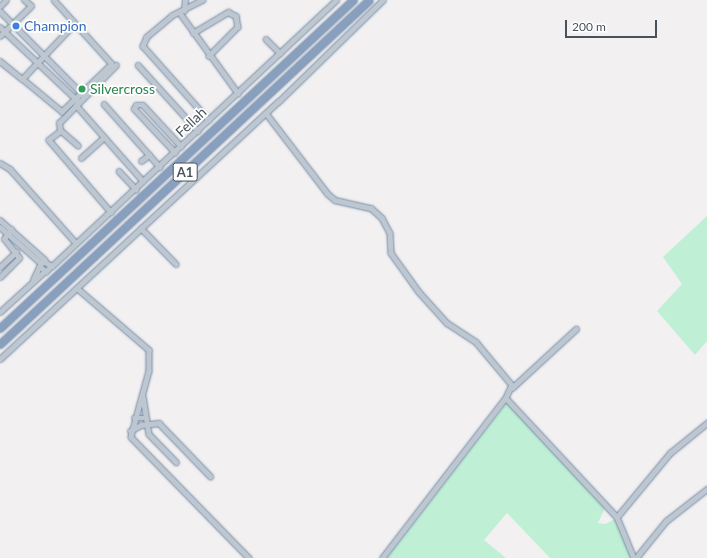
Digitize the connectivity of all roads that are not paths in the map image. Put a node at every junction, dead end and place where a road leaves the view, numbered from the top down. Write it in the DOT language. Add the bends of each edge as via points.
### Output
graph roads {
  1 [pos="6,0"];
  2 [pos="24,0"];
  3 [pos="54,0"];
  4 [pos="185,0"];
  5 [pos="203,0"];
  6 [pos="336,0"];
  7 [pos="353,0"];
  8 [pos="369,0"];
  9 [pos="382,0"];
  10 [pos="0,6"];
  11 [pos="0,11"];
  12 [pos="182,12"];
  13 [pos="12,24"];
  14 [pos="74,24"];
  15 [pos="0,27"];
  16 [pos="4,31"];
  17 [pos="193,33"];
  18 [pos="0,36"];
  19 [pos="266,39"];
  20 [pos="280,53"];
  21 [pos="44,56"];
  22 [pos="209,56"];
  23 [pos="0,61"];
  24 [pos="38,63"];
  25 [pos="116,65"];
  26 [pos="138,65"];
  27 [pos="22,79"];
  28 [pos="238,92"];
  29 [pos="83,95"];
  30 [pos="77,102"];
  31 [pos="104,104"];
  32 [pos="266,113"];
  33 [pos="209,120"];
  34 [pos="60,130"];
  35 [pos="198,130"];
  36 [pos="104,137"];
  37 [pos="78,146"];
  38 [pos="181,146"];
  39 [pos="175,152"];
  40 [pos="149,154"];
  41 [pos="81,158"];
  42 [pos="141,161"];
  43 [pos="0,163"];
  44 [pos="160,167"];
  45 [pos="120,171"];
  46 [pos="144,181"];
  47 [pos="136,189"];
  48 [pos="111,212"];
  49 [pos="0,220"];
  50 [pos="0,227"];
  51 [pos="141,228"];
  52 [pos="9,232"];
  53 [pos="2,237"];
  54 [pos="76,243"];
  55 [pos="16,252"];
  56 [pos="59,257"];
  57 [pos="43,263"];
  58 [pos="176,264"];
  59 [pos="52,266"];
  60 [pos="0,267"];
  61 [pos="44,272"];
  62 [pos="0,277"];
  63 [pos="32,282"];
  64 [pos="77,288"];
  65 [pos="0,312"];
  66 [pos="0,328"];
  67 [pos="576,329"];
  68 [pos="0,344"];
  69 [pos="0,359"];
  70 [pos="512,388"];
  71 [pos="142,394"];
  72 [pos="506,398"];
  73 [pos="134,418"];
  74 [pos="146,418"];
  75 [pos="707,423"];
  76 [pos="148,425"];
  77 [pos="130,431"];
  78 [pos="176,462"];
  79 [pos="210,476"];
  80 [pos="707,489"];
  81 [pos="617,517"];
  82 [pos="249,558"];
  83 [pos="383,558"];
  84 [pos="635,558"];
  1 -- 10 [label="street"];
  2 -- 13 [label="street" via="30,6"];
  3 -- 14 [label="street"];
  4 -- 12 [label="street"];
  5 -- 12 [label="street"];
  6 -- 20 [label="street, Fellah"];
  7 -- 66 [label="highway, A1"];
  8 -- 68 [label="highway, A1"];
  9 -- 32 [label="street"];
  11 -- 13 [label="street"];
  12 -- 17 [label="street"];
  12 -- 33 [label="street" via="147,37 143,46"];
  13 -- 16 [label="street"];
  13 -- 21 [label="street"];
  14 -- 21 [label="street"];
  14 -- 29 [label="street" via="112,64"];
  15 -- 16 [label="street"];
  16 -- 18 [label="street"];
  16 -- 24 [label="street"];
  17 -- 22 [label="street"];
  17 -- 22 [label="street" via="228,12 236,16 238,27"];
  19 -- 20 [label="street"];
  20 -- 28 [label="street, Fellah"];
  21 -- 24 [label="street"];
  21 -- 29 [label="street"];
  22 -- 28 [label="street"];
  23 -- 27 [label="street"];
  24 -- 27 [label="street"];
  24 -- 30 [label="street"];
  25 -- 29 [label="street"];
  26 -- 35 [label="street"];
  27 -- 30 [label="street" via="62,112"];
  28 -- 33 [label="street, Fellah"];
  29 -- 30 [label="street"];
  30 -- 34 [label="street" via="59,123"];
  30 -- 36 [label="street"];
  31 -- 40 [label="street"];
  32 -- 51 [label="street"];
  32 -- 70 [label="street" via="328,194 335,200 371,208 382,218 390,233 390,253 418,292 447,323 481,346"];
  33 -- 35 [label="street, Fellah"];
  34 -- 37 [label="street"];
  34 -- 48 [label="street" via="49,142"];
  35 -- 38 [label="street, Fellah"];
  36 -- 41 [label="street"];
  36 -- 46 [label="street"];
  38 -- 39 [label="street, Fellah"];
  38 -- 39 [label="street" via="143,105 136,104 134,109"];
  39 -- 44 [label="street, Fellah"];
  40 -- 42 [label="street"];
  40 -- 44 [label="street"];
  43 -- 54 [label="street" via="10,169"];
  44 -- 46 [label="street, Fellah"];
  45 -- 47 [label="street"];
  46 -- 47 [label="street, Fellah"];
  47 -- 48 [label="street, Fellah"];
  48 -- 54 [label="street, Fellah"];
  49 -- 52 [label="street"];
  50 -- 52 [label="street"];
  51 -- 58 [label="street"];
  51 -- 64 [label="street"];
  52 -- 53 [label="street"];
  52 -- 57 [label="street"];
  53 -- 55 [label="street"];
  54 -- 56 [label="street, Fellah"];
  55 -- 60 [label="street"];
  55 -- 62 [label="street" via="19,259"];
  56 -- 57 [label="street, Fellah"];
  56 -- 59 [label="street, Fellah"];
  57 -- 59 [label="street"];
  57 -- 61 [label="street"];
  57 -- 63 [label="street, Fellah"];
  59 -- 61 [label="street, Fellah"];
  61 -- 63 [label="street, Fellah"];
  63 -- 65 [label="street, Fellah"];
  64 -- 69 [label="street"];
  64 -- 71 [label="street" via="148,348 150,364"];
  67 -- 70 [label="street"];
  70 -- 72 [label="street"];
  71 -- 73 [label="street"];
  71 -- 74 [label="street"];
  72 -- 81 [label="street"];
  72 -- 83 [label="street"];
  73 -- 74 [label="street"];
  73 -- 77 [label="street"];
  74 -- 76 [label="street"];
  75 -- 81 [label="street" via="670,453"];
  76 -- 77 [label="street" via="138,426"];
  76 -- 78 [label="street" via="150,435"];
  76 -- 79 [label="street" via="159,423"];
  77 -- 82 [label="street"];
  80 -- 84 [label="street" via="666,521"];
  81 -- 84 [label="street"];
}
